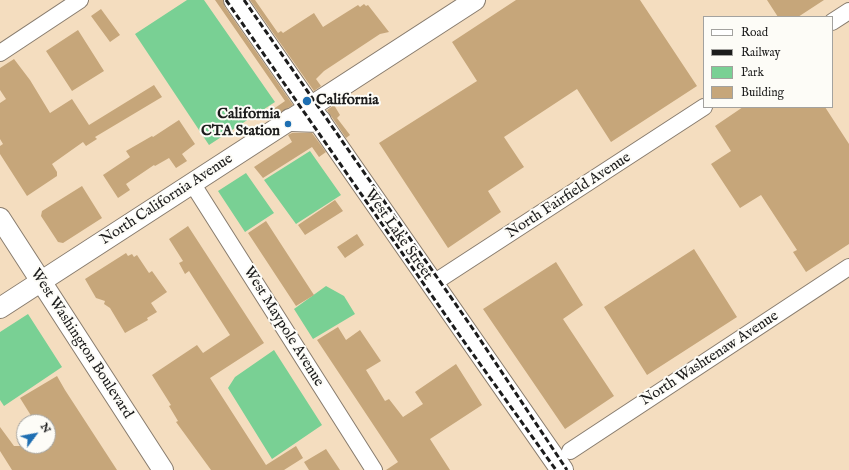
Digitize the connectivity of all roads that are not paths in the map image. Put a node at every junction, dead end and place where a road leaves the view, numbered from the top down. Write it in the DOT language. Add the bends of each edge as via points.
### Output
graph roads {
  1 [pos="80,0"];
  2 [pos="235,0"];
  3 [pos="475,0"];
  4 [pos="849,11"];
  5 [pos="833,21"];
  6 [pos="0,53"];
  7 [pos="703,108"];
  8 [pos="307,113"];
  9 [pos="192,183"];
  10 [pos="0,218"];
  11 [pos="849,267"];
  12 [pos="41,281"];
  13 [pos="432,284"];
  14 [pos="0,308"];
  15 [pos="561,461"];
  16 [pos="163,470"];
  17 [pos="374,470"];
  1 -- 6 [label="street"];
  2 -- 8 [label="main road, West Lake Street"];
  3 -- 8 [label="street, North California Avenue"];
  4 -- 5 [label="street"];
  7 -- 13 [label="street, North Fairfield Avenue"];
  8 -- 9 [label="street, North California Avenue"];
  8 -- 13 [label="main road, West Lake Street" via="334,142"];
  9 -- 12 [label="street, North California Avenue"];
  9 -- 17 [label="street, West Maypole Avenue"];
  10 -- 12 [label="street, West Washington Boulevard"];
  11 -- 15 [label="street, North Washtenaw Avenue"];
  12 -- 14 [label="street, North California Avenue"];
  12 -- 16 [label="street, West Washington Boulevard"];
  13 -- 15 [label="main road, West Lake Street"];
}
